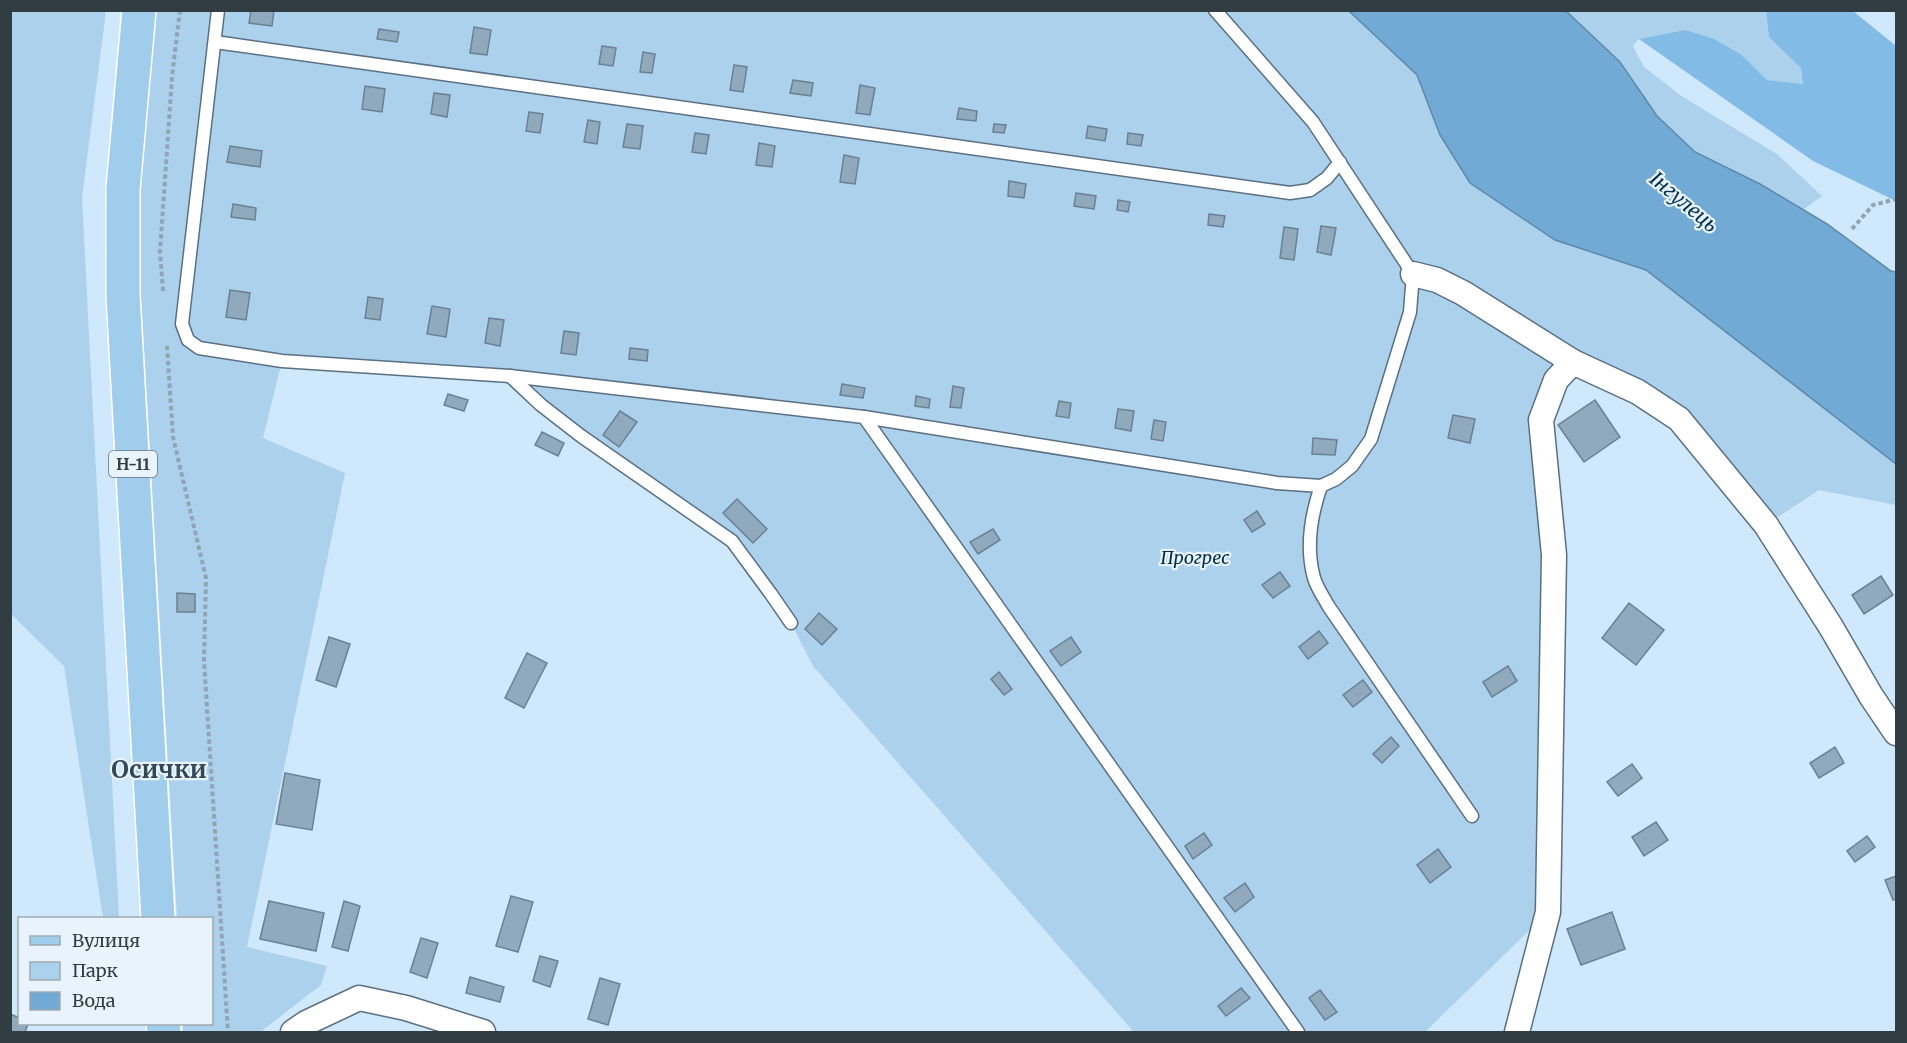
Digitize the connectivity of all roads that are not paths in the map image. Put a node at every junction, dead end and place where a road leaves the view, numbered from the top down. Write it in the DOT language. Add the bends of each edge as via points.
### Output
graph roads {
  1 [pos="139,10"];
  2 [pos="218,10"];
  3 [pos="1215,10"];
  4 [pos="215,42"];
  5 [pos="1340,162"];
  6 [pos="1413,274"];
  7 [pos="1573,362"];
  8 [pos="510,376"];
  9 [pos="864,417"];
  10 [pos="1321,486"];
  11 [pos="790,623"];
  12 [pos="1896,733"];
  13 [pos="1472,816"];
  14 [pos="158,917"];
  15 [pos="292,1032"];
  16 [pos="483,1032"];
  17 [pos="1298,1032"];
  18 [pos="1517,1032"];
  1 -- 14 [label="main road, Н-11" via="123,189 123,294"];
  2 -- 4 [label="lane"];
  3 -- 5 [label="lane" via="1314,122"];
  4 -- 5 [label="lane" via="1290,193 1310,190"];
  4 -- 8 [label="lane" via="182,324 188,340 199,348 282,361"];
  5 -- 6 [label="lane"];
  6 -- 7 [label="street" via="1463,293"];
  6 -- 10 [label="lane" via="1410,312 1371,438 1352,466"];
  7 -- 12 [label="street" via="1638,392 1679,419 1766,525"];
  7 -- 18 [label="street" via="1556,380 1541,420 1554,555 1548,912"];
  8 -- 9 [label="lane"];
  8 -- 11 [label="lane" via="581,436 732,542"];
  9 -- 10 [label="lane" via="1277,483"];
  9 -- 17 [label="lane"];
  10 -- 13 [label="lane" via="1309,550 1314,580"];
  15 -- 16 [label="street" via="359,998"];
}
